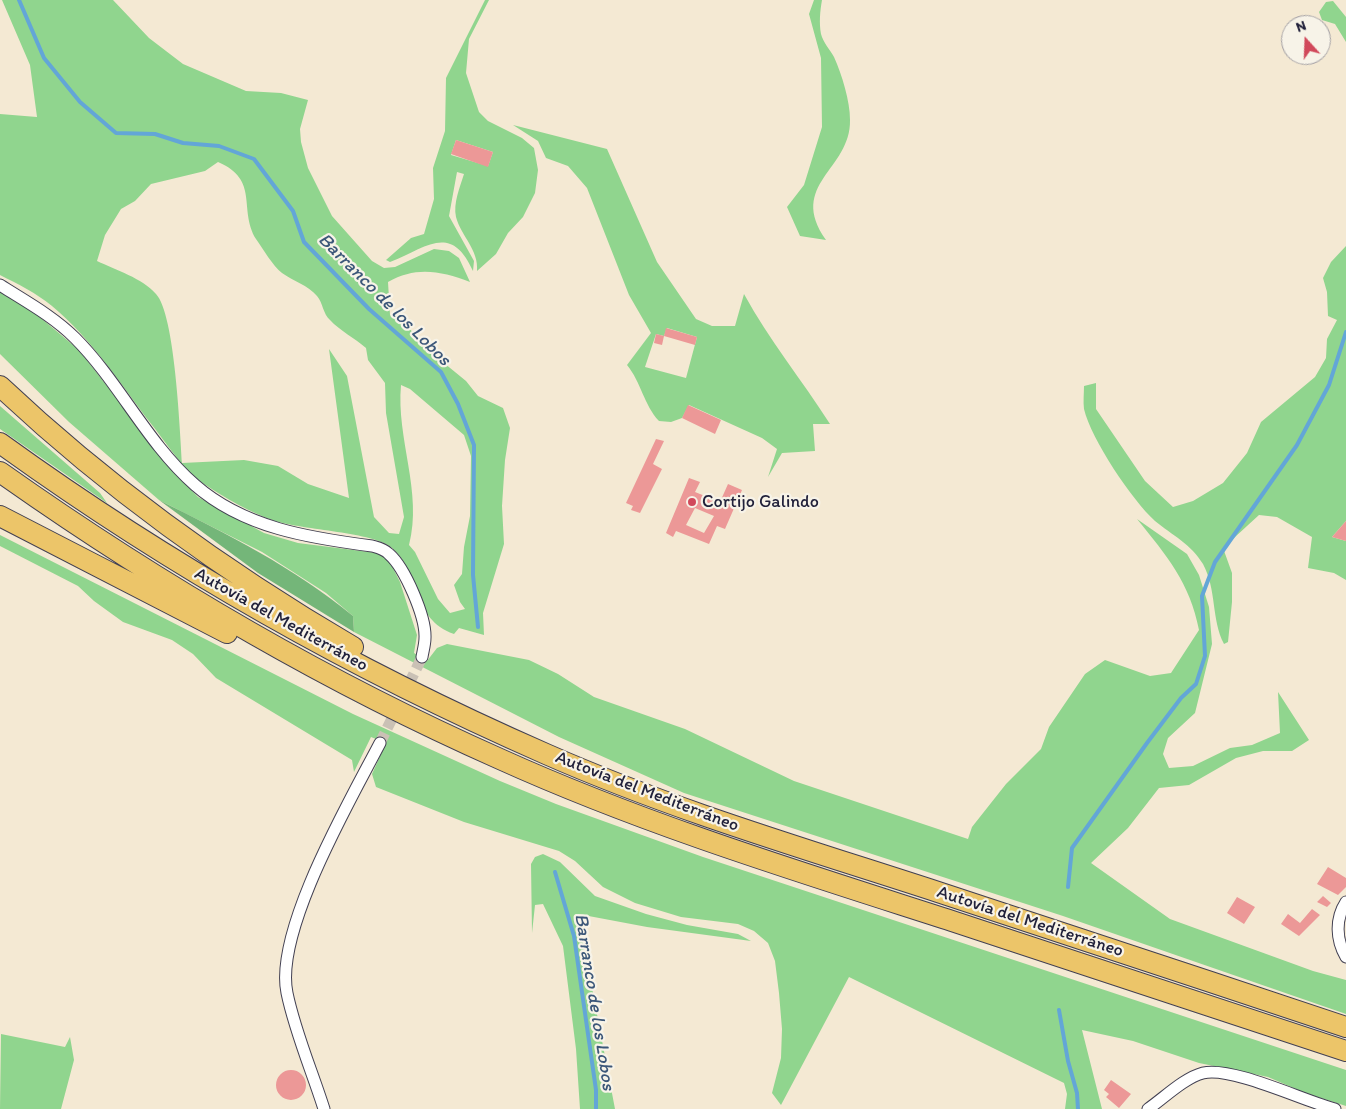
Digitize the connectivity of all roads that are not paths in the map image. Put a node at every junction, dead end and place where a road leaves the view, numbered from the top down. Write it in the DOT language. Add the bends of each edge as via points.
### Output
graph roads {
  1 [pos="0,285"];
  2 [pos="0,386"];
  3 [pos="0,443"];
  4 [pos="0,472"];
  5 [pos="0,516"];
  6 [pos="288,655"];
  7 [pos="422,657"];
  8 [pos="426,700"];
  9 [pos="380,743"];
  10 [pos="1346,902"];
  11 [pos="1346,957"];
  12 [pos="1346,1027"];
  13 [pos="1346,1051"];
  14 [pos="324,1109"];
  15 [pos="1148,1109"];
  16 [pos="1335,1109"];
  1 -- 7 [label="street" via="74,337 195,486 238,513 264,524 292,533 372,546 391,555 407,581 419,611 425,637"];
  2 -- 8 [label="highway" via="84,461 171,530 281,604 401,675"];
  3 -- 8 [label="highway, Autovía del Mediterráneo" via="128,532 254,608"];
  4 -- 6 [label="highway, Autovía del Mediterráneo" via="114,550"];
  5 -- 6 [label="highway" via="234,636"];
  6 -- 13 [label="highway, Autovía del Mediterráneo" via="501,760 690,836"];
  8 -- 12 [label="highway, Autovía del Mediterráneo" via="548,755 702,815"];
  9 -- 14 [label="street" via="323,854 290,941 286,992"];
  10 -- 11 [label="street" via="1341,909 1338,926 1339,941"];
  15 -- 16 [label="street" via="1203,1073 1229,1074"];
}
